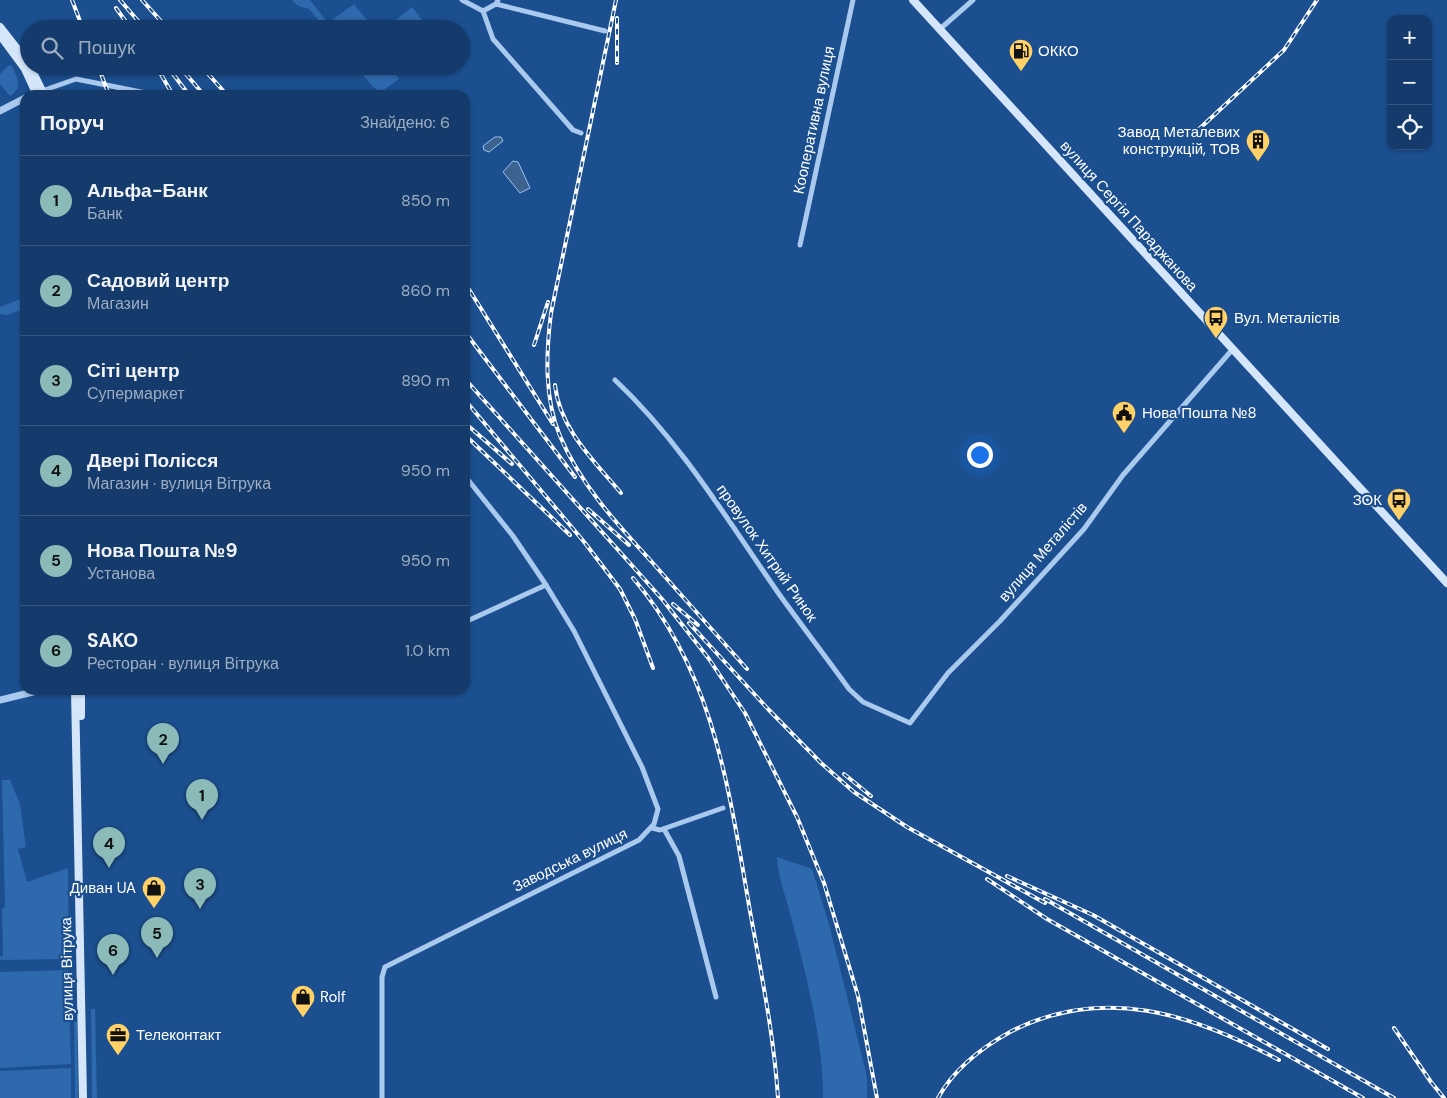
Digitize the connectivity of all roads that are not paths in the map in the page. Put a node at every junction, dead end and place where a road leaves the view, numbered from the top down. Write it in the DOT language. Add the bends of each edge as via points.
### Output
graph roads {
  1 [pos="462,0"];
  2 [pos="853,0"];
  3 [pos="913,0"];
  4 [pos="974,0"];
  5 [pos="497,2"];
  6 [pos="483,11"];
  7 [pos="0,27"];
  8 [pos="940,30"];
  9 [pos="605,31"];
  10 [pos="0,35"];
  11 [pos="20,53"];
  12 [pos="20,61"];
  13 [pos="29,75"];
  14 [pos="32,75"];
  15 [pos="36,90"];
  16 [pos="37,90"];
  17 [pos="48,90"];
  18 [pos="131,90"];
  19 [pos="20,101"];
  20 [pos="0,111"];
  21 [pos="581,133"];
  22 [pos="800,245"];
  23 [pos="1232,350"];
  24 [pos="615,380"];
  25 [pos="470,482"];
  26 [pos="1447,583"];
  27 [pos="546,584"];
  28 [pos="470,620"];
  29 [pos="20,695"];
  30 [pos="75,695"];
  31 [pos="81,695"];
  32 [pos="0,700"];
  33 [pos="910,723"];
  34 [pos="723,808"];
  35 [pos="652,828"];
  36 [pos="664,829"];
  37 [pos="716,997"];
  38 [pos="83,1098"];
  39 [pos="87,1098"];
  40 [pos="382,1098"];
  1 -- 6 [label="street"];
  2 -- 22 [label="street, Кооперативна вулиця"];
  3 -- 8 [label="main road, вулиця Сергія Параджанова"];
  4 -- 8 [label="street"];
  5 -- 6 [label="street"];
  5 -- 9 [label="street"];
  6 -- 21 [label="street" via="493,39 573,130"];
  7 -- 11 [label="main road"];
  8 -- 23 [label="main road, вулиця Сергія Параджанова"];
  10 -- 12 [label="main road"];
  13 -- 15 [label="main road"];
  14 -- 16 [label="main road"];
  17 -- 18 [label="street" via="76,79"];
  19 -- 20 [label="street"];
  23 -- 26 [label="main road, вулиця Сергія Параджанова"];
  23 -- 33 [label="street, вулиця Металістів" via="1123,476 1084,530 948,673"];
  24 -- 33 [label="street, провулок Хитрий Ринок" via="642,405 718,502 780,595 849,689 863,702"];
  25 -- 27 [label="street"];
  27 -- 28 [label="street"];
  27 -- 35 [label="street" via="574,632 653,793 658,809"];
  29 -- 32 [label="street"];
  30 -- 38 [label="main road, вулиця Вітрука"];
  31 -- 39 [label="main road, вулиця Вітрука"];
  34 -- 36 [label="street"];
  35 -- 36 [label="street"];
  35 -- 40 [label="street, Заводська вулиця" via="633,843 385,967 382,977"];
  36 -- 37 [label="street" via="678,856"];
}
